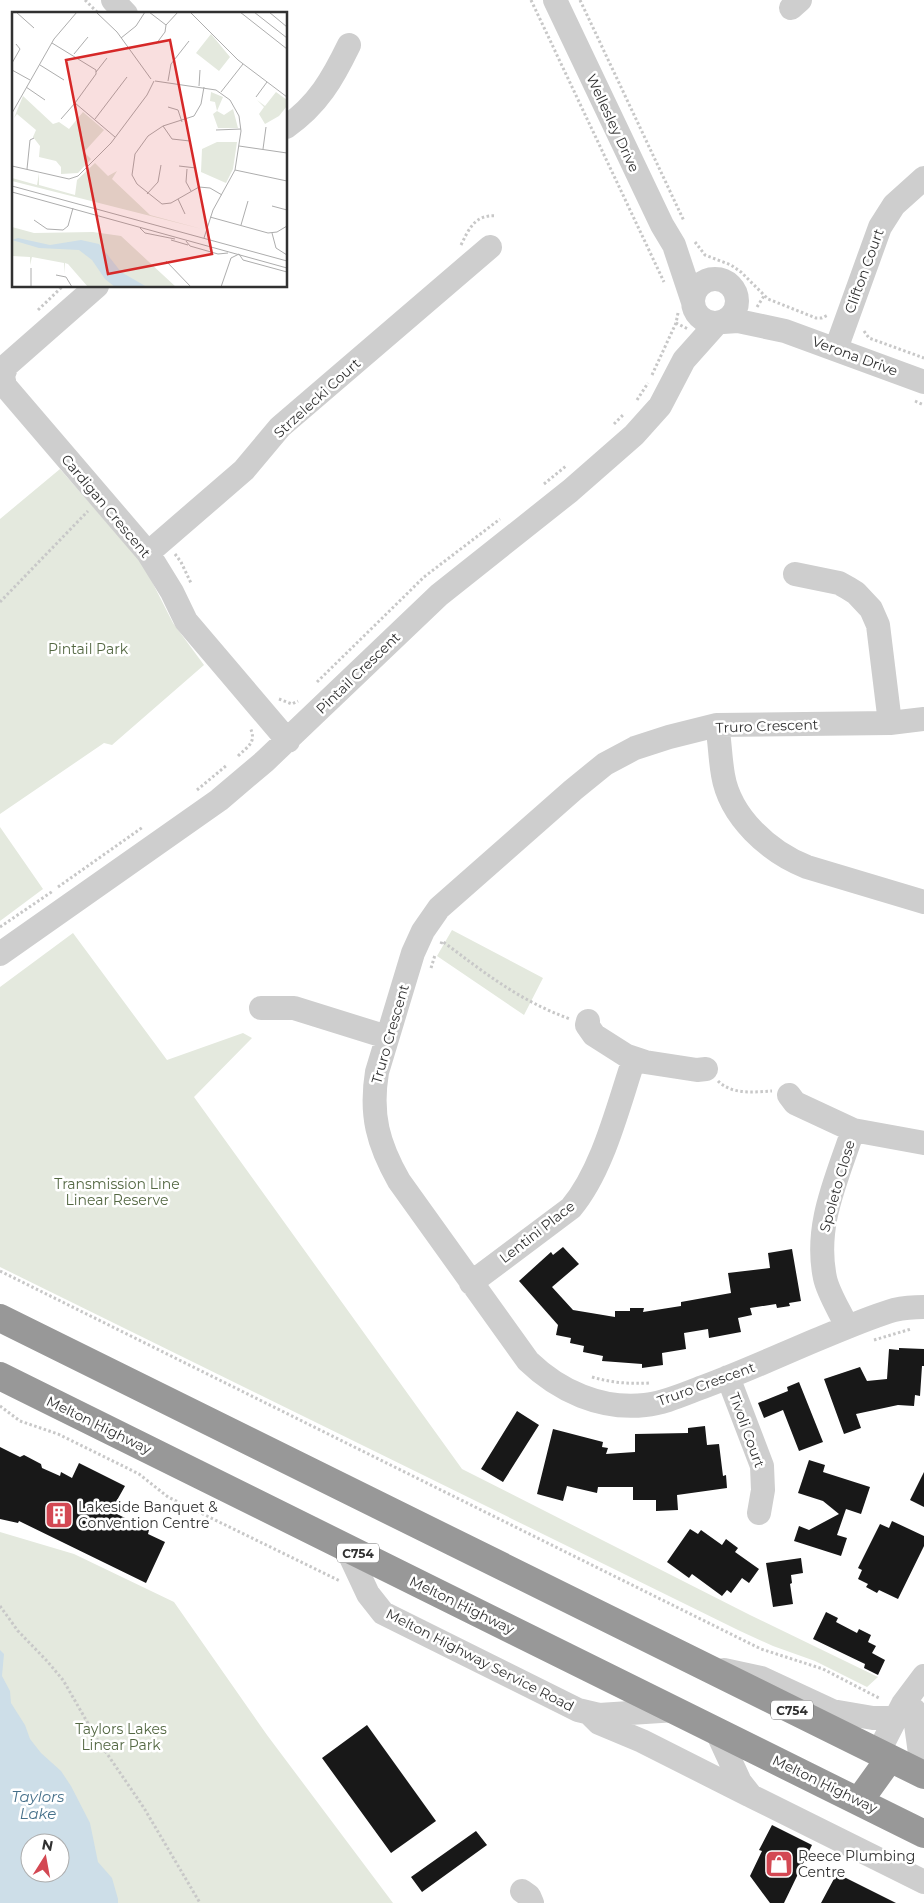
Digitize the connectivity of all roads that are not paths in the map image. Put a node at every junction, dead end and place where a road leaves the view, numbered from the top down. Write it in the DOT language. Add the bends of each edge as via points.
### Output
graph roads {
  1 [pos="113,0"];
  2 [pos="555,0"];
  3 [pos="124,12"];
  4 [pos="350,45"];
  5 [pos="288,125"];
  6 [pos="924,178"];
  7 [pos="683,242"];
  8 [pos="490,247"];
  9 [pos="726,285"];
  10 [pos="95,288"];
  11 [pos="694,306"];
  12 [pos="720,323"];
  13 [pos="785,331"];
  14 [pos="836,349"];
  15 [pos="684,360"];
  16 [pos="2,381"];
  17 [pos="924,382"];
  18 [pos="156,546"];
  19 [pos="795,574"];
  20 [pos="924,719"];
  21 [pos="890,723"];
  22 [pos="717,725"];
  23 [pos="288,741"];
  24 [pos="924,902"];
  25 [pos="0,954"];
  26 [pos="258,1008"];
  27 [pos="588,1023"];
  28 [pos="387,1037"];
  29 [pos="634,1059"];
  30 [pos="714,1077"];
  31 [pos="789,1095"];
  32 [pos="853,1130"];
  33 [pos="924,1144"];
  34 [pos="471,1283"];
  35 [pos="921,1317"];
  36 [pos="0,1318"];
  37 [pos="847,1327"];
  38 [pos="0,1376"];
  39 [pos="728,1378"];
  40 [pos="759,1513"];
  41 [pos="346,1547"];
  42 [pos="705,1667"];
  43 [pos="924,1677"];
  44 [pos="676,1710"];
  45 [pos="590,1714"];
  46 [pos="905,1714"];
  47 [pos="716,1730"];
  48 [pos="884,1755"];
  49 [pos="924,1775"];
  50 [pos="751,1796"];
  51 [pos="859,1801"];
  52 [pos="924,1834"];
  53 [pos="924,1882"];
  1 -- 3 [label="street"];
  2 -- 7 [label="street, Wellesley Drive" via="662,225"];
  4 -- 5 [label="street" via="332,79 312,105"];
  6 -- 14 [label="street, Clifton Court" via="894,205 880,227"];
  7 -- 9 [label="street, Wellesley Drive" via="700,270"];
  7 -- 11 [label="street, Wellesley Drive"];
  8 -- 18 [label="street, Strzelecki Court" via="280,427 244,470"];
  9 -- 11 [label="street" via="705,281 696,290"];
  9 -- 12 [label="street" via="737,306 730,319"];
  9 -- 13 [label="street, Verona Drive"];
  10 -- 16 [label="street, Cardigan Crescent" via="7,365"];
  11 -- 12 [label="street" via="704,320"];
  11 -- 15 [label="street, Pintail Crescent"];
  12 -- 13 [label="street, Verona Drive" via="738,321"];
  12 -- 15 [label="street, Pintail Crescent"];
  13 -- 14 [label="street, Verona Drive"];
  14 -- 17 [label="street, Verona Drive"];
  15 -- 23 [label="street, Pintail Crescent" via="660,406 634,436 439,595"];
  16 -- 18 [label="street, Cardigan Crescent" via="8,392 101,498"];
  18 -- 23 [label="street, Cardigan Crescent" via="186,621"];
  19 -- 21 [label="street" via="848,588 870,609 878,625"];
  20 -- 21 [label="street, Truro Crescent"];
  21 -- 22 [label="street, Truro Crescent"];
  22 -- 24 [label="street" via="728,791 743,818 770,847 807,868"];
  22 -- 28 [label="street, Truro Crescent" via="650,742 605,764 439,908 430,920 431,948"];
  23 -- 25 [label="street, Pintail Crescent" via="219,800"];
  26 -- 28 [label="street" via="294,1008"];
  27 -- 29 [label="street" via="594,1035"];
  28 -- 34 [label="street, Truro Crescent" via="374,1091 379,1139 399,1181"];
  29 -- 30 [label="street" via="697,1070"];
  29 -- 34 [label="street, Lentini Place" via="598,1165 579,1198 571,1208"];
  31 -- 32 [label="street, Spoleto Close" via="795,1103"];
  32 -- 33 [label="street, Spoleto Close"];
  32 -- 37 [label="street, Spoleto Close" via="825,1217 821,1242 825,1280"];
  34 -- 39 [label="street, Truro Crescent" via="528,1361 558,1386 592,1400 645,1406"];
  35 -- 37 [label="street, Truro Crescent" via="895,1310"];
  36 -- 42 [label="highway, C754"];
  37 -- 39 [label="street, Truro Crescent"];
  38 -- 41 [label="highway, Melton Highway / C754"];
  39 -- 40 [label="street, Tivoli Court" via="762,1466 763,1490"];
  41 -- 44 [label="highway, Melton Highway / C754"];
  41 -- 45 [label="street, Melton Highway Service Road" via="368,1594 389,1616"];
  42 -- 46 [label="street" via="752,1675 832,1711 857,1716"];
  42 -- 48 [label="highway, C754"];
  43 -- 46 [label="street" via="903,1704"];
  44 -- 45 [label="street, Melton Highway Service Road"];
  44 -- 47 [label="highway, Melton Highway / C754"];
  45 -- 50 [label="street, Melton Highway Service Road" via="599,1723"];
  46 -- 48 [label="street"];
  46 -- 49 [label="street"];
  47 -- 50 [label="street, Melton Highway Service Road" via="740,1782"];
  47 -- 51 [label="highway, Melton Highway / C754"];
  48 -- 49 [label="highway, C754"];
  48 -- 51 [label="highway"];
  50 -- 53 [label="street, Melton Highway Service Road"];
  51 -- 52 [label="highway, Melton Highway / C754"];
}
